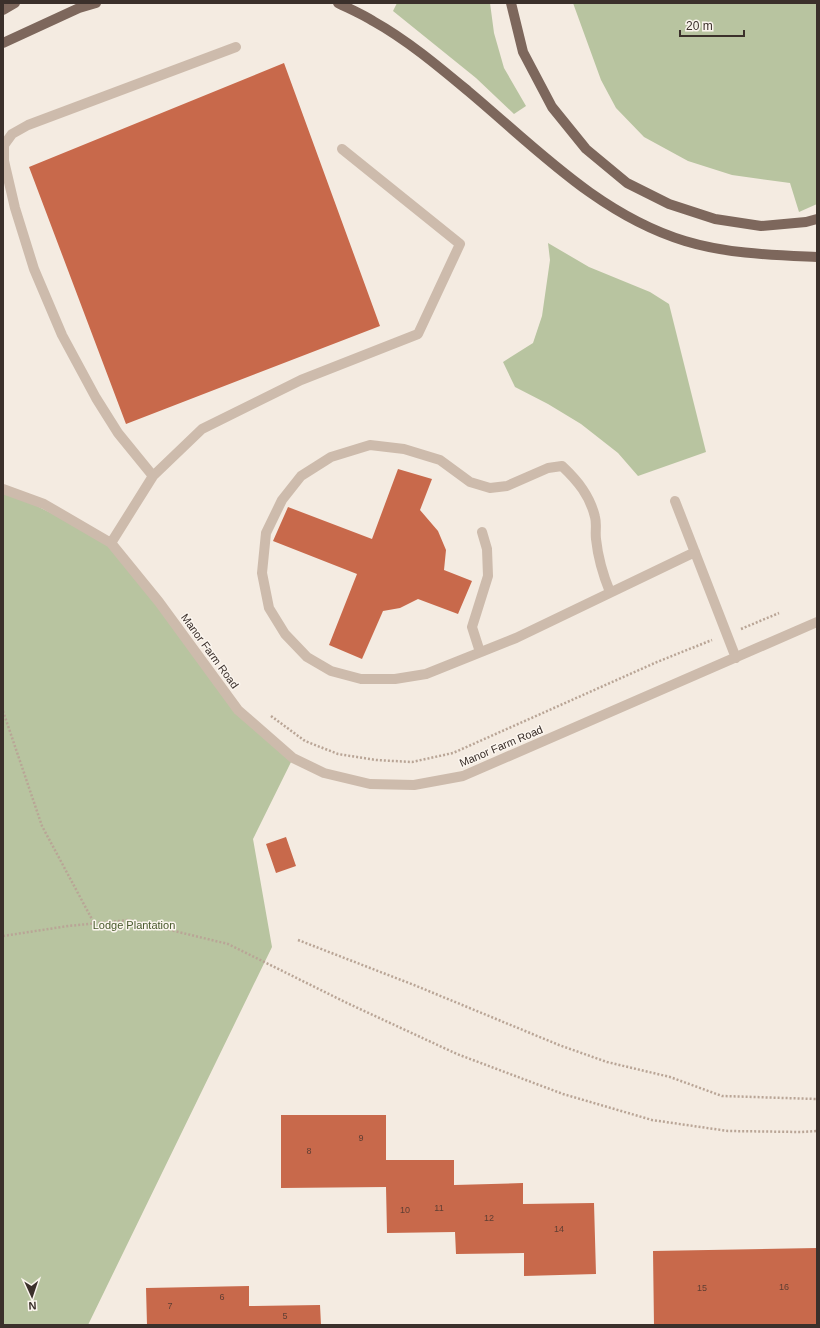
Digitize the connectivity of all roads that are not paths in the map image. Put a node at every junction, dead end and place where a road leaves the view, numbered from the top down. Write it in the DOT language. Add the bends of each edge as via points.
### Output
graph roads {
  1 [pos="15,3"];
  2 [pos="96,3"];
  3 [pos="338,3"];
  4 [pos="511,3"];
  5 [pos="3,10"];
  6 [pos="3,43"];
  7 [pos="236,47"];
  8 [pos="342,149"];
  9 [pos="817,219"];
  10 [pos="817,257"];
  11 [pos="152,476"];
  12 [pos="3,489"];
  13 [pos="675,501"];
  14 [pos="482,532"];
  15 [pos="111,543"];
  16 [pos="695,552"];
  17 [pos="610,592"];
  18 [pos="817,622"];
  19 [pos="480,652"];
  20 [pos="736,658"];
  1 -- 5 [label="main road"];
  2 -- 6 [label="main road" via="79,8"];
  3 -- 10 [label="main road" via="374,21 420,52 542,156 603,202 639,223 685,241 729,251"];
  4 -- 9 [label="main road" via="523,52 552,107 586,149 627,183 668,204 715,219 761,226"];
  7 -- 11 [label="street" via="28,125 12,134 4,145 4,161 15,208 34,270 62,335 118,433"];
  8 -- 11 [label="street" via="460,244 418,334 301,380 202,429"];
  11 -- 15 [label="street"];
  12 -- 15 [label="street, Manor Farm Road" via="44,504"];
  13 -- 16 [label="street"];
  14 -- 19 [label="street" via="487,549 488,576 472,627"];
  15 -- 20 [label="street, Manor Farm Road" via="159,602 238,710 293,758 324,772 370,784 414,785 463,776"];
  16 -- 17 [label="street"];
  16 -- 20 [label="street"];
  17 -- 19 [label="street" via="516,638"];
  17 -- 19 [label="street" via="598,556 596,519 586,493 562,466 548,468 507,486 490,488 470,482 440,460 404,448 370,445 331,457 301,476 282,500 266,534 262,573 269,608 285,634 307,657 331,671 361,679 394,679 426,674"];
  18 -- 20 [label="street, Manor Farm Road"];
}
